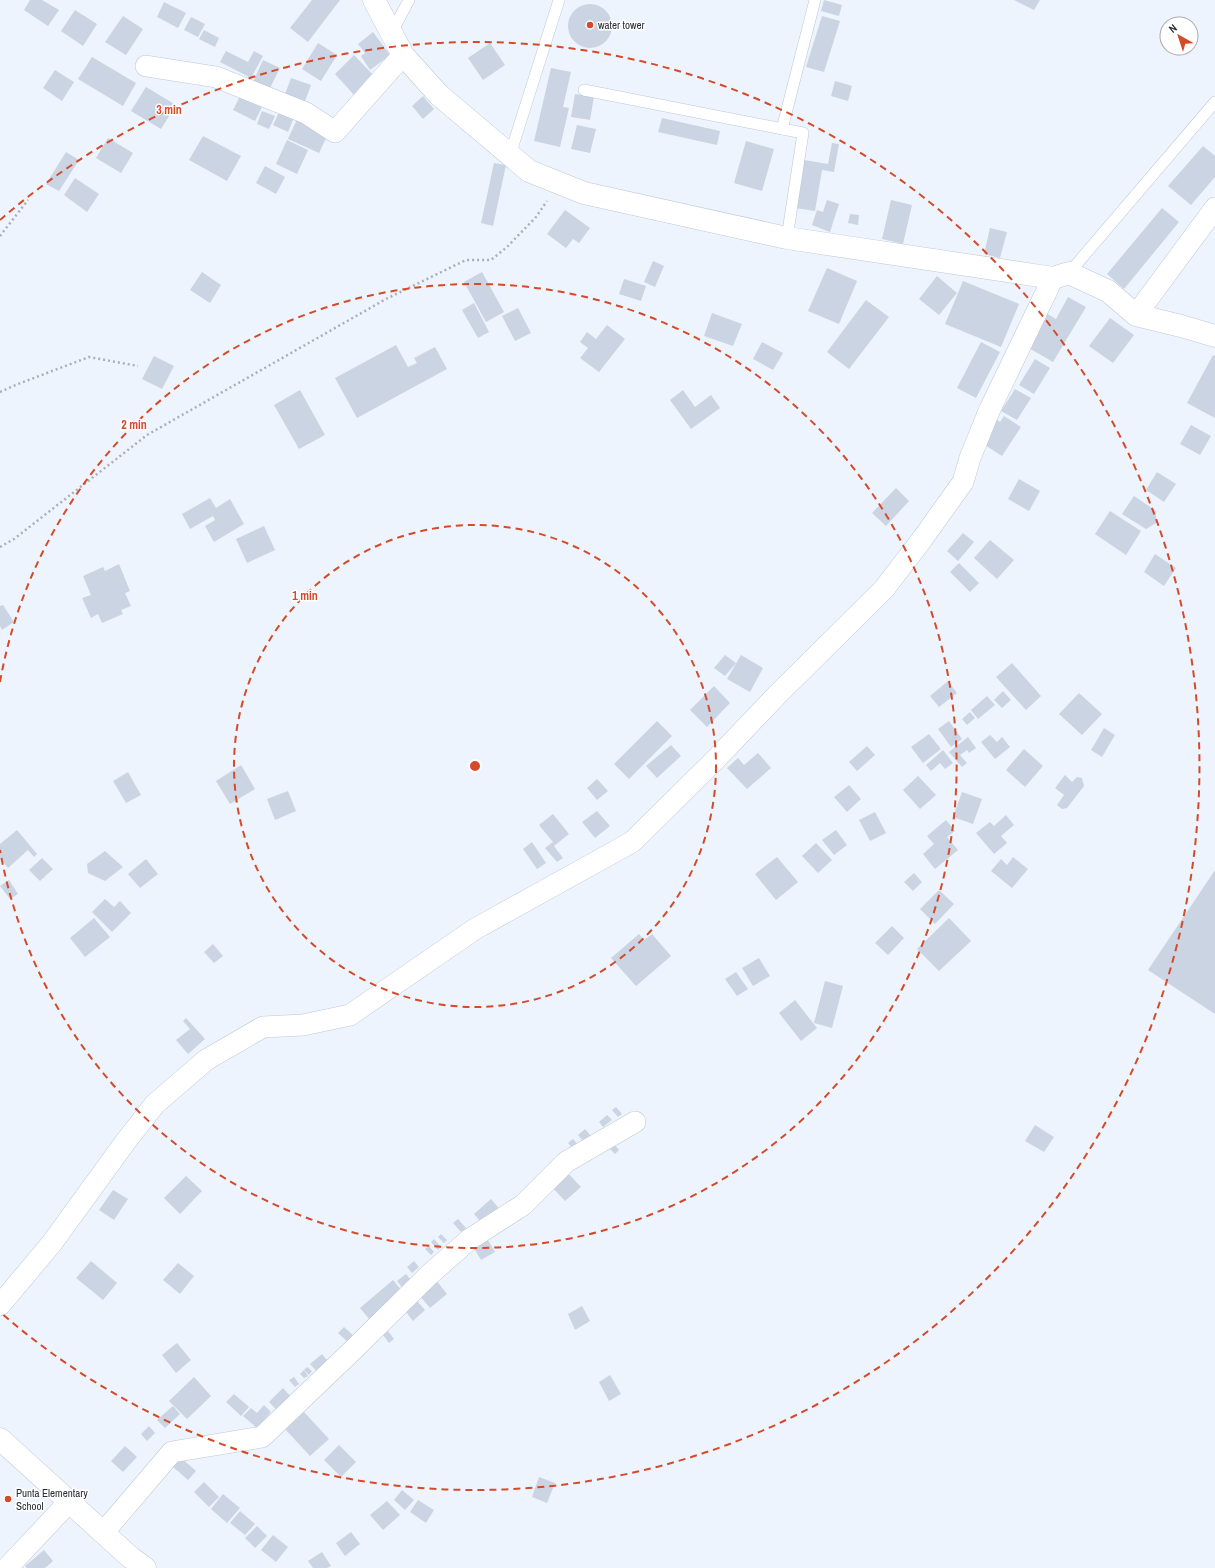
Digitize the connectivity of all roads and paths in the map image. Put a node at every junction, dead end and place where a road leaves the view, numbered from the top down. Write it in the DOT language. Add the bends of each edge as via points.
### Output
graph roads {
  1 [pos="374,0"];
  2 [pos="408,0"];
  3 [pos="559,0"];
  4 [pos="815,0"];
  5 [pos="391,34"];
  6 [pos="403,55"];
  7 [pos="146,66"];
  8 [pos="584,90"];
  9 [pos="1215,102"];
  10 [pos="782,129"];
  11 [pos="510,155"];
  12 [pos="561,183"];
  13 [pos="28,200"];
  14 [pos="1215,208"];
  15 [pos="0,236"];
  16 [pos="787,238"];
  17 [pos="1061,275"];
  18 [pos="1136,315"];
  19 [pos="1215,336"];
  20 [pos="138,366"];
  21 [pos="0,392"];
  22 [pos="0,547"];
  23 [pos="635,1122"];
  24 [pos="0,1304"];
  25 [pos="0,1438"];
  26 [pos="69,1502"];
  27 [pos="103,1533"];
  28 [pos="7,1568"];
  29 [pos="145,1568"];
  1 -- 5 [label="street"];
  2 -- 5 [label="lane"];
  3 -- 11 [label="lane"];
  4 -- 10 [label="lane"];
  5 -- 6 [label="street"];
  6 -- 7 [label="street" via="335,132 306,113 216,77"];
  6 -- 11 [label="street" via="439,95"];
  8 -- 10 [label="lane"];
  9 -- 17 [label="lane"];
  10 -- 16 [label="lane" via="803,133"];
  11 -- 12 [label="street" via="529,171"];
  12 -- 16 [label="street" via="584,193"];
  12 -- 22 [label="path" via="536,217 491,260 466,260 386,299 147,435 14,539"];
  13 -- 15 [label="path"];
  14 -- 18 [label="street"];
  16 -- 17 [label="street"];
  17 -- 18 [label="street" via="1108,291"];
  17 -- 24 [label="street" via="989,411 963,482 923,538 884,589 632,842 475,929 350,1015 302,1025 262,1027 206,1060 156,1104 52,1243"];
  18 -- 19 [label="street"];
  20 -- 21 [label="path" via="89,357"];
  23 -- 27 [label="street" via="566,1162 523,1205 470,1239 429,1274 262,1437 172,1452"];
  25 -- 26 [label="street"];
  26 -- 27 [label="street"];
  26 -- 28 [label="street"];
  27 -- 29 [label="street"];
}
